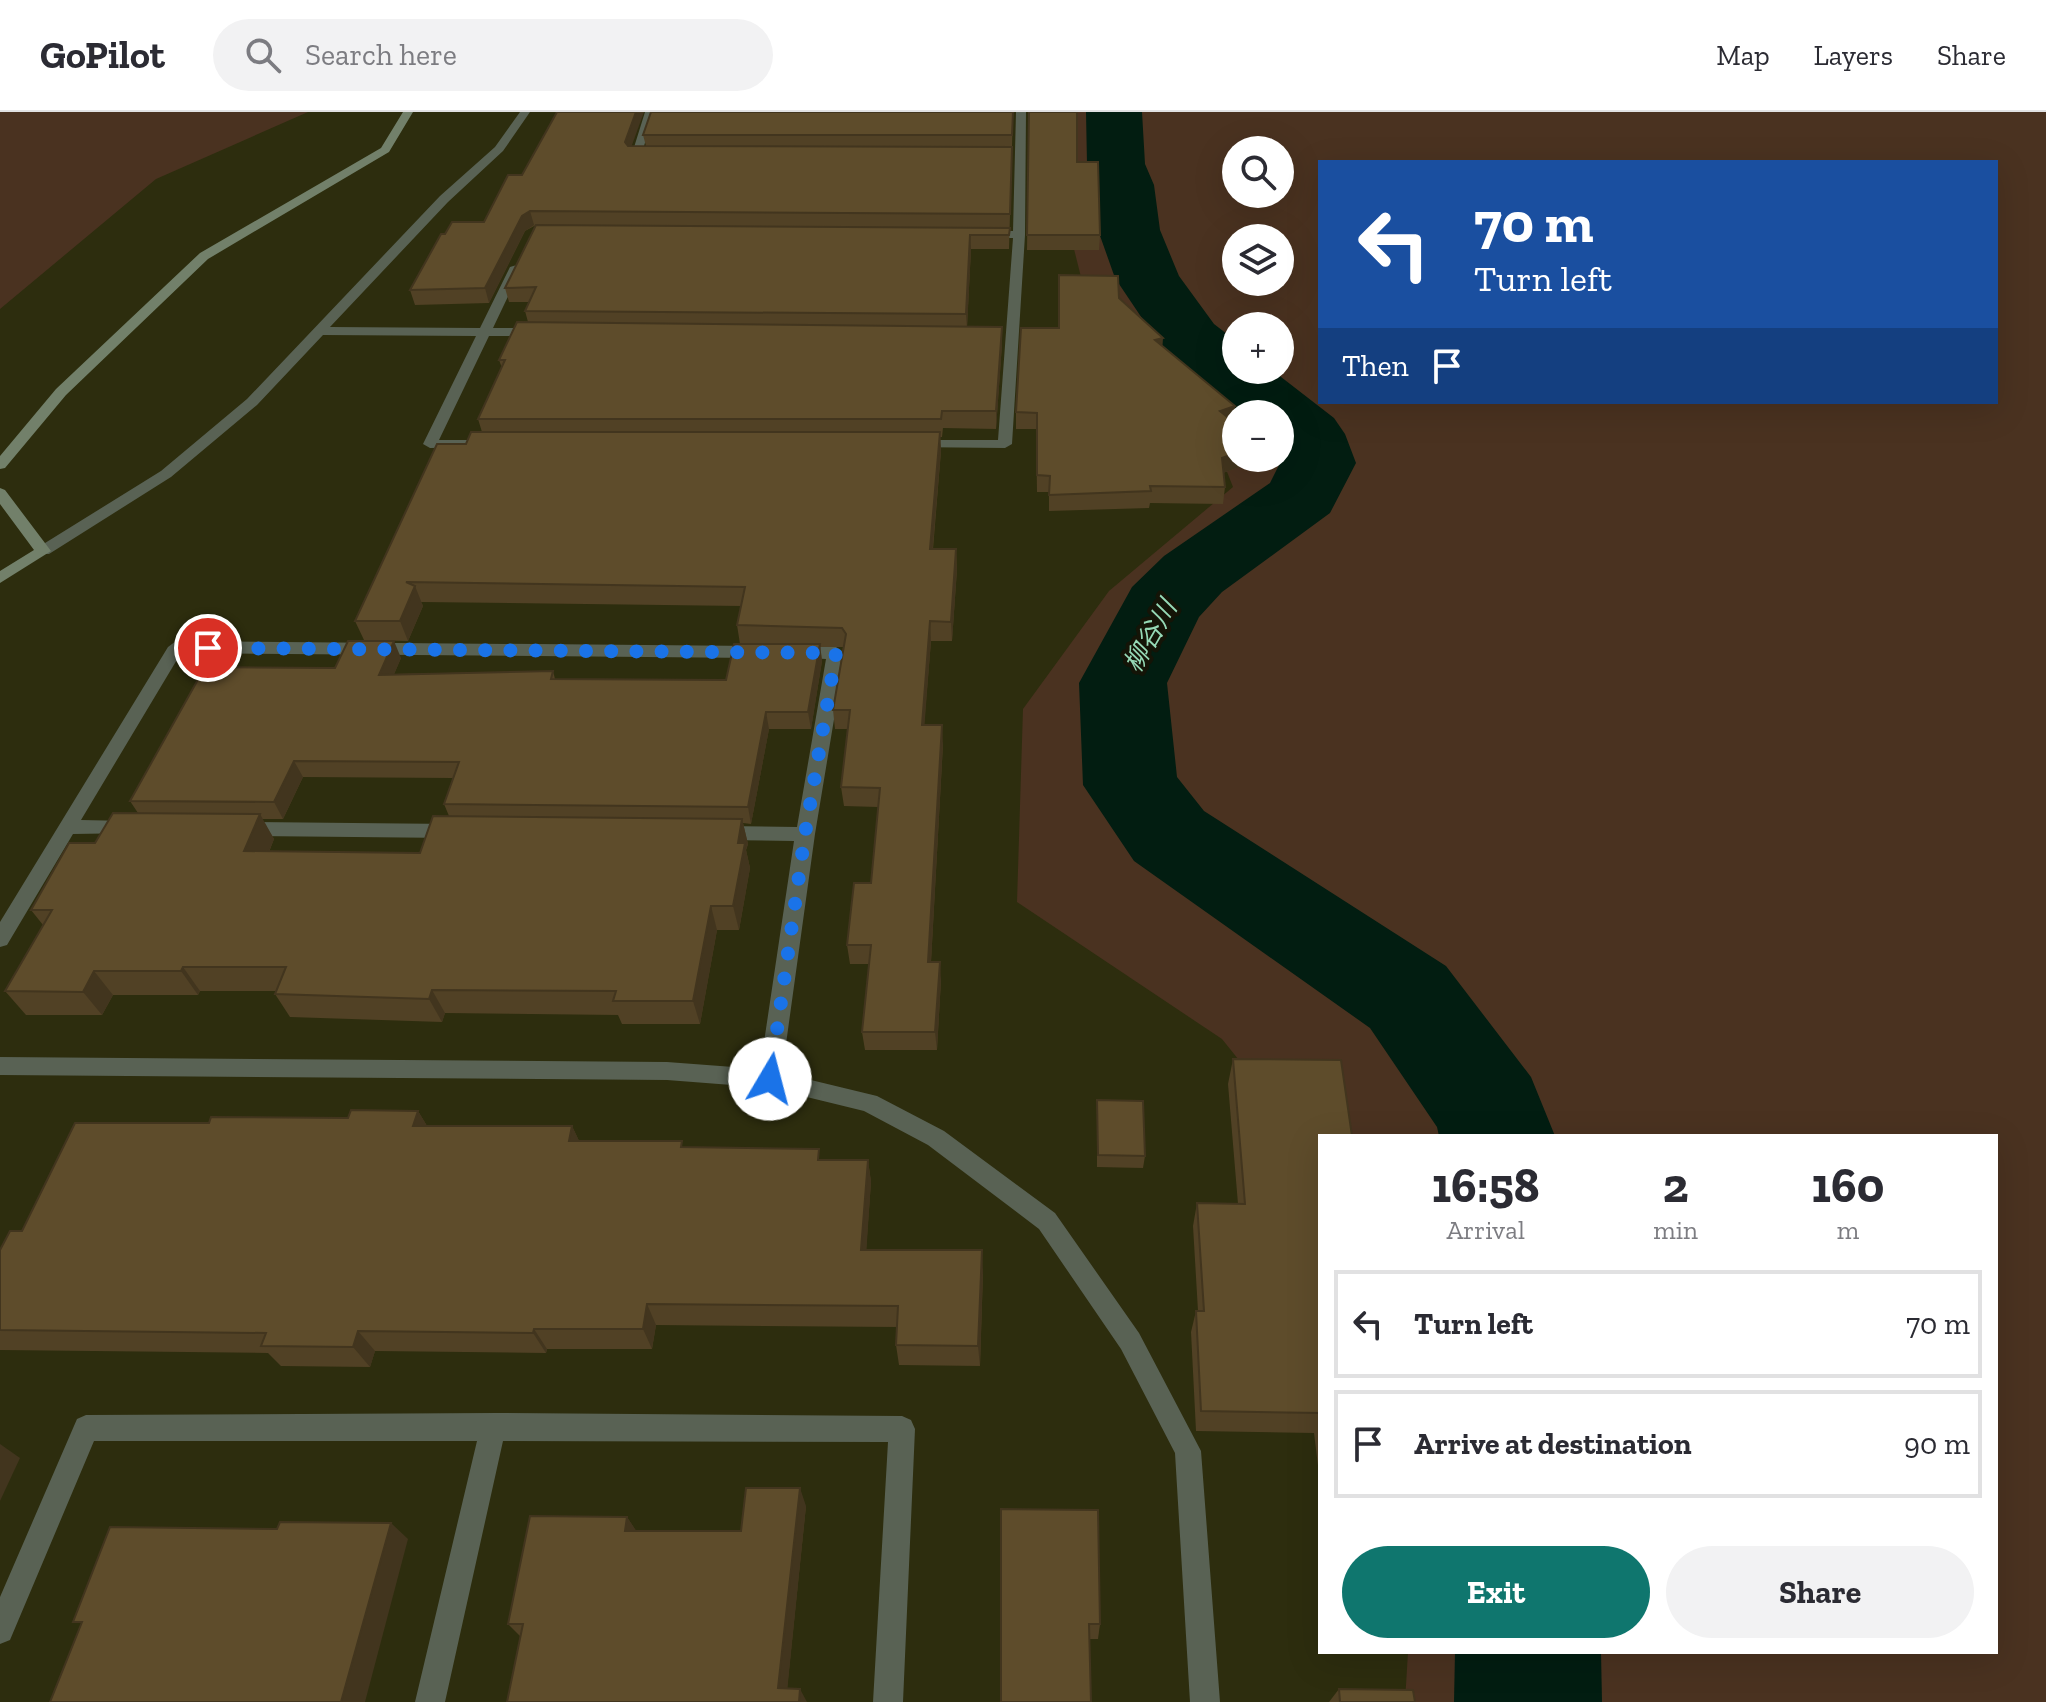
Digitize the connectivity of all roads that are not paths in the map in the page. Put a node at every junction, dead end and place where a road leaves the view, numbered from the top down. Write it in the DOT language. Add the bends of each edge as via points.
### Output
graph roads {
  1 [pos="408,112"];
  2 [pos="525,112"];
  3 [pos="650,112"];
  4 [pos="1021,112"];
  5 [pos="665,155"];
  6 [pos="1005,155"];
  7 [pos="1020,155"];
  8 [pos="972,234"];
  9 [pos="1019,235"];
  10 [pos="519,261"];
  11 [pos="320,331"];
  12 [pos="483,332"];
  13 [pos="546,332"];
  14 [pos="510,444"];
  15 [pos="894,444"];
  16 [pos="0,465"];
  17 [pos="0,493"];
  18 [pos="43,551"];
  19 [pos="0,578"];
  20 [pos="68,827"];
  21 [pos="147,828"];
  22 [pos="225,829"];
  23 [pos="476,831"];
  24 [pos="696,833"];
  25 [pos="805,834"];
  26 [pos="0,939"];
  27 [pos="0,1066"];
  28 [pos="770,1079"];
  29 [pos="494,1426"];
  30 [pos="0,1630"];
  31 [pos="430,1702"];
  32 [pos="888,1702"];
  33 [pos="1205,1702"];
  1 -- 16 [label="street" via="385,150 204,256 61,392"];
  2 -- 11 [label="street" via="499,149 444,199"];
  3 -- 5 [label="street" via="635,155"];
  4 -- 7 [label="street"];
  6 -- 7 [label="street"];
  7 -- 9 [label="street"];
  8 -- 9 [label="street"];
  9 -- 15 [label="street" via="1006,336 1005,444"];
  10 -- 12 [label="street"];
  11 -- 12 [label="street"];
  11 -- 18 [label="street" via="252,402 166,474"];
  12 -- 13 [label="street"];
  12 -- 14 [label="street" via="430,444"];
  17 -- 18 [label="street"];
  18 -- 19 [label="street"];
  20 -- 21 [label="street"];
  20 -- 25 [label="street" via="176,647 836,653"];
  20 -- 26 [label="street"];
  22 -- 23 [label="street"];
  24 -- 25 [label="street"];
  25 -- 28 [label="street"];
  27 -- 28 [label="street" via="667,1071"];
  28 -- 33 [label="street" via="869,1103 936,1138 1056,1233 1130,1341 1188,1451"];
  29 -- 30 [label="street" via="86,1428"];
  29 -- 31 [label="street"];
  29 -- 32 [label="street" via="902,1429"];
}
